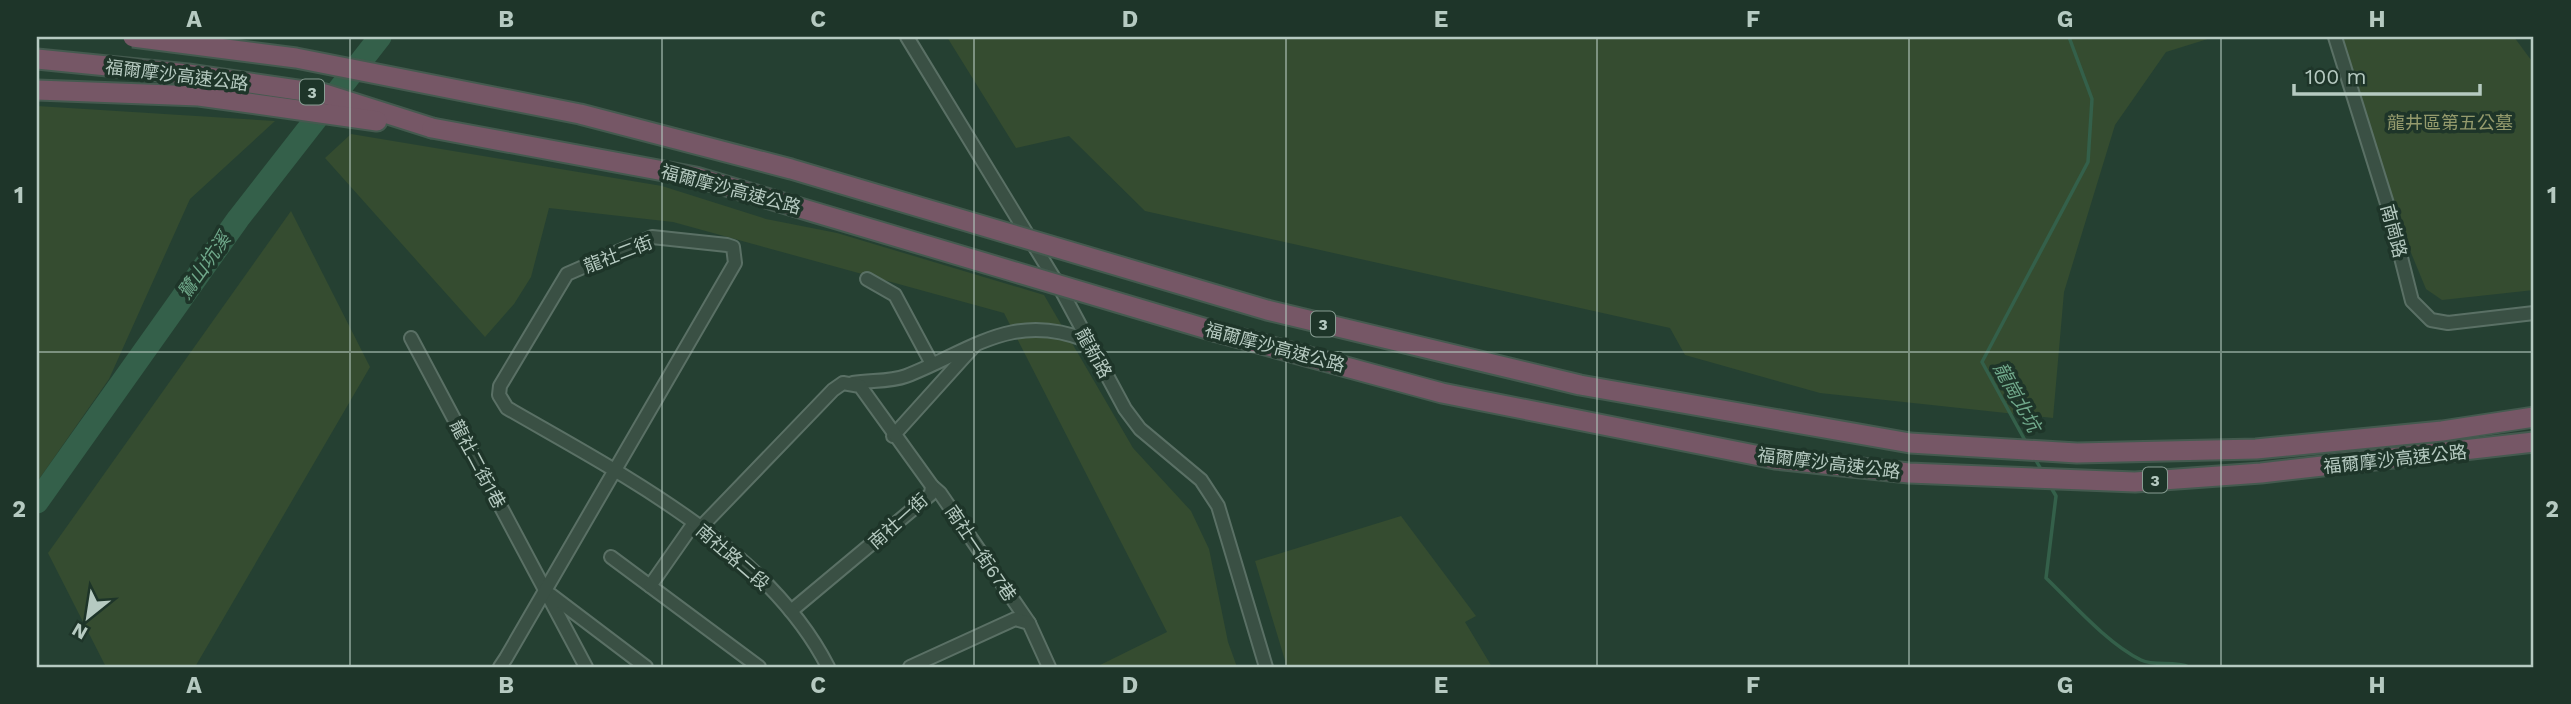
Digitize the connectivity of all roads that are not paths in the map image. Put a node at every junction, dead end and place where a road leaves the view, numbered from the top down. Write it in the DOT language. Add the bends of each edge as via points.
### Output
graph roads {
  1 [pos="132,37"];
  2 [pos="907,37"];
  3 [pos="2335,37"];
  4 [pos="164,38"];
  5 [pos="37,59"];
  6 [pos="37,90"];
  7 [pos="432,128"];
  8 [pos="867,279"];
  9 [pos="2534,313"];
  10 [pos="411,338"];
  11 [pos="982,340"];
  12 [pos="1086,340"];
  13 [pos="932,363"];
  14 [pos="853,383"];
  15 [pos="2534,417"];
  16 [pos="893,436"];
  17 [pos="2534,442"];
  18 [pos="614,472"];
  19 [pos="932,486"];
  20 [pos="697,525"];
  21 [pos="611,557"];
  22 [pos="650,586"];
  23 [pos="545,590"];
  24 [pos="791,611"];
  25 [pos="1029,623"];
  26 [pos="500,667"];
  27 [pos="586,667"];
  28 [pos="646,667"];
  29 [pos="759,667"];
  30 [pos="828,667"];
  31 [pos="910,667"];
  32 [pos="1049,667"];
  33 [pos="1266,667"];
  1 -- 4 [label="highway, 福爾摩沙高速公路 / 3, bridge"];
  2 -- 12 [label="street, 龍新路" via="1060,288"];
  3 -- 9 [label="street, 南崗路" via="2389,209 2412,301 2431,320 2448,323"];
  4 -- 15 [label="highway, 福爾摩沙高速公路 / 3, bridge" via="296,58 580,114 791,169 1267,310 1580,385 1910,443 2077,453 2256,449"];
  5 -- 7 [label="highway, 福爾摩沙高速公路 / 3" via="325,94"];
  6 -- 7 [label="highway" via="199,96"];
  7 -- 17 [label="highway, 福爾摩沙高速公路 / 3, bridge" via="696,177 1217,332 1442,393 1775,459 1909,473 2135,482 2261,473"];
  8 -- 13 [label="street" via="895,295"];
  10 -- 23 [label="street, 龍社二街1巷"];
  11 -- 12 [label="street" via="1038,329"];
  11 -- 13 [label="street"];
  11 -- 16 [label="street"];
  12 -- 33 [label="street, 龍新路" via="1140,429 1200,480 1219,506"];
  13 -- 14 [label="street" via="904,377"];
  14 -- 16 [label="street, 南社一街" via="860,386"];
  14 -- 20 [label="street" via="833,390"];
  16 -- 19 [label="street, 南社一街"];
  18 -- 18 [label="street, 龍社二街" via="507,408 499,395 500,386 567,274 652,237 733,247 735,263"];
  18 -- 20 [label="street, 南社路二段"];
  18 -- 23 [label="street, 龍社二街"];
  19 -- 24 [label="street, 南社一街" via="927,500"];
  19 -- 25 [label="street, 南社一街67巷"];
  20 -- 22 [label="street"];
  20 -- 24 [label="street, 南社路二段" via="758,576"];
  21 -- 22 [label="street"];
  22 -- 29 [label="street"];
  23 -- 26 [label="street, 龍社二街"];
  23 -- 27 [label="street, 龍社二街1巷"];
  23 -- 28 [label="street"];
  24 -- 30 [label="street, 南社路二段"];
  25 -- 31 [label="street" via="1015,620"];
  25 -- 32 [label="street, 南社一街67巷"];
}
